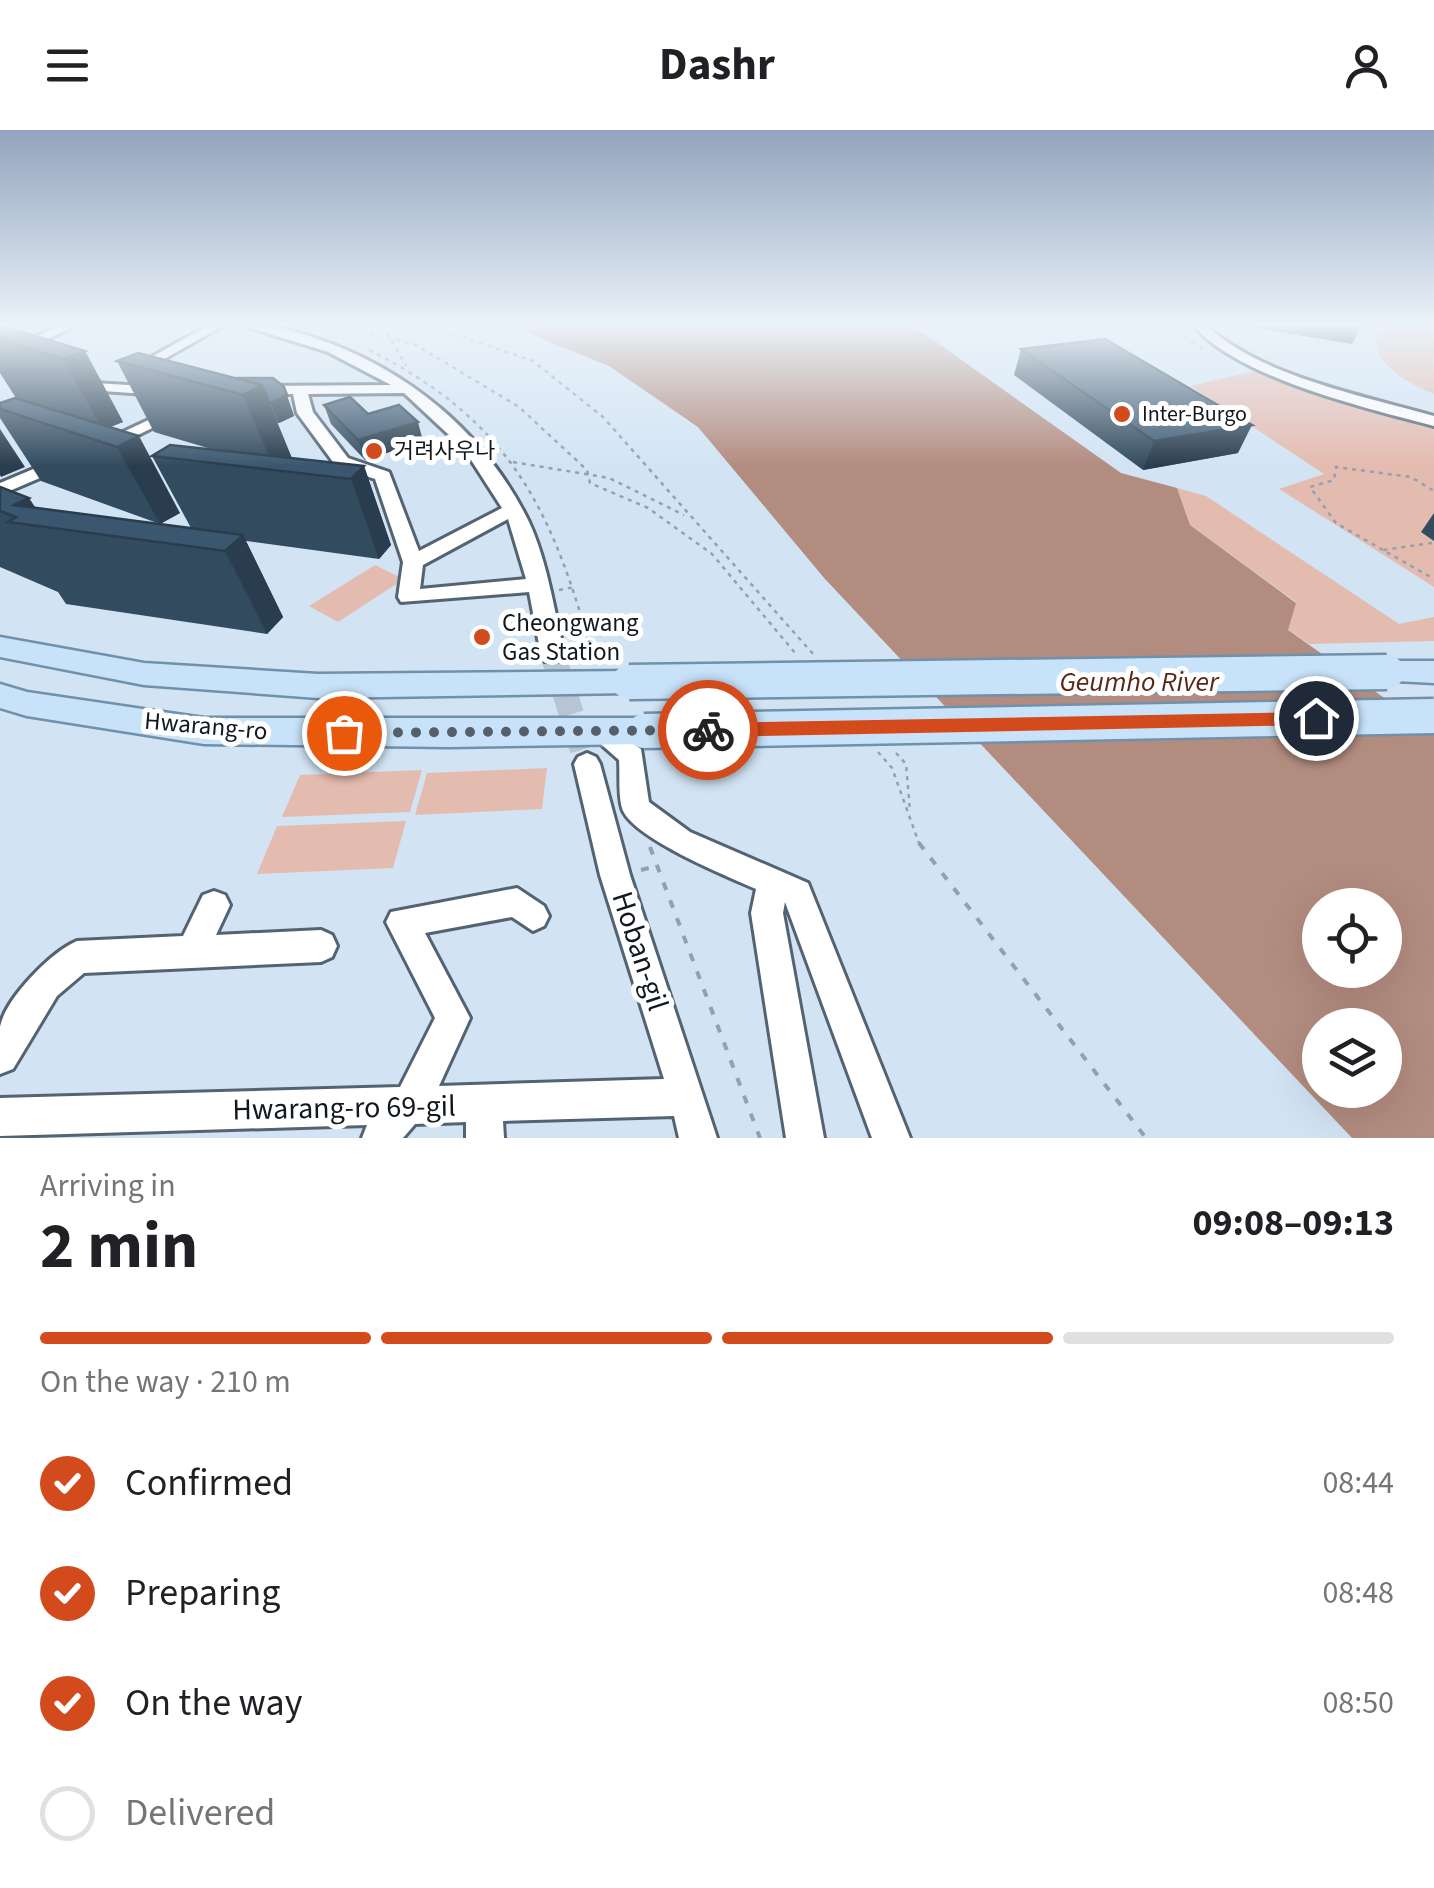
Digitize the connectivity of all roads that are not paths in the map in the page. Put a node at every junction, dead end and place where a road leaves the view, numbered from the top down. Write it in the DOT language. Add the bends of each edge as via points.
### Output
graph roads {
  1 [pos="131,372"];
  2 [pos="346,372"];
  3 [pos="380,372"];
  4 [pos="1286,372"];
  5 [pos="127,374"];
  6 [pos="66,384"];
  7 [pos="409,388"];
  8 [pos="303,390"];
  9 [pos="175,391"];
  10 [pos="233,391"];
  11 [pos="191,406"];
  12 [pos="1434,421"];
  13 [pos="88,451"];
  14 [pos="71,458"];
  15 [pos="0,490"];
  16 [pos="512,510"];
  17 [pos="413,562"];
  18 [pos="535,585"];
  19 [pos="0,647"];
  20 [pos="554,654"];
  21 [pos="1434,672"];
  22 [pos="0,696"];
  23 [pos="1434,716"];
  24 [pos="598,730"];
  25 [pos="587,764"];
  26 [pos="773,882"];
  27 [pos="214,905"];
  28 [pos="533,916"];
  29 [pos="321,946"];
  30 [pos="193,950"];
  31 [pos="0,1056"];
  32 [pos="688,1097"];
  33 [pos="0,1117"];
  34 [pos="397,1118"];
  35 [pos="484,1121"];
  36 [pos="130,1126"];
  37 [pos="698,1138"];
  38 [pos="805,1138"];
  39 [pos="890,1138"];
  1 -- 5 [label="street"];
  2 -- 8 [label="street"];
  3 -- 7 [label="street"];
  4 -- 12 [label="street"];
  6 -- 9 [label="street"];
  7 -- 8 [label="street"];
  7 -- 16 [label="street" via="483,462"];
  8 -- 10 [label="street"];
  8 -- 17 [label="street" via="305,412 342,462 383,476"];
  11 -- 13 [label="street"];
  14 -- 15 [label="street"];
  16 -- 17 [label="street"];
  16 -- 18 [label="street"];
  17 -- 18 [label="street" via="408,597"];
  18 -- 20 [label="street"];
  19 -- 21 [label="main road, Hwarang-ro, bridge" via="144,674 318,686"];
  22 -- 24 [label="main road, Hwarang-ro" via="204,731"];
  23 -- 24 [label="main road, Hwarang-ro, bridge"];
  24 -- 26 [label="street" via="632,756 636,808 680,841"];
  25 -- 32 [label="street, Hoban-gil" via="615,875"];
  26 -- 38 [label="street" via="767,913"];
  26 -- 39 [label="street" via="798,892"];
  27 -- 30 [label="street"];
  28 -- 34 [label="street" via="517,902 402,922 452,1018"];
  29 -- 30 [label="street"];
  30 -- 31 [label="street" via="76,957 45,984"];
  32 -- 35 [label="street, Hwarang-ro 69-gil"];
  32 -- 37 [label="street, Hoban-gil"];
  33 -- 36 [label="street, Hwarang-ro 69-gil"];
  34 -- 35 [label="street, Hwarang-ro 69-gil"];
  34 -- 36 [label="street, Hwarang-ro 69-gil"];
}
